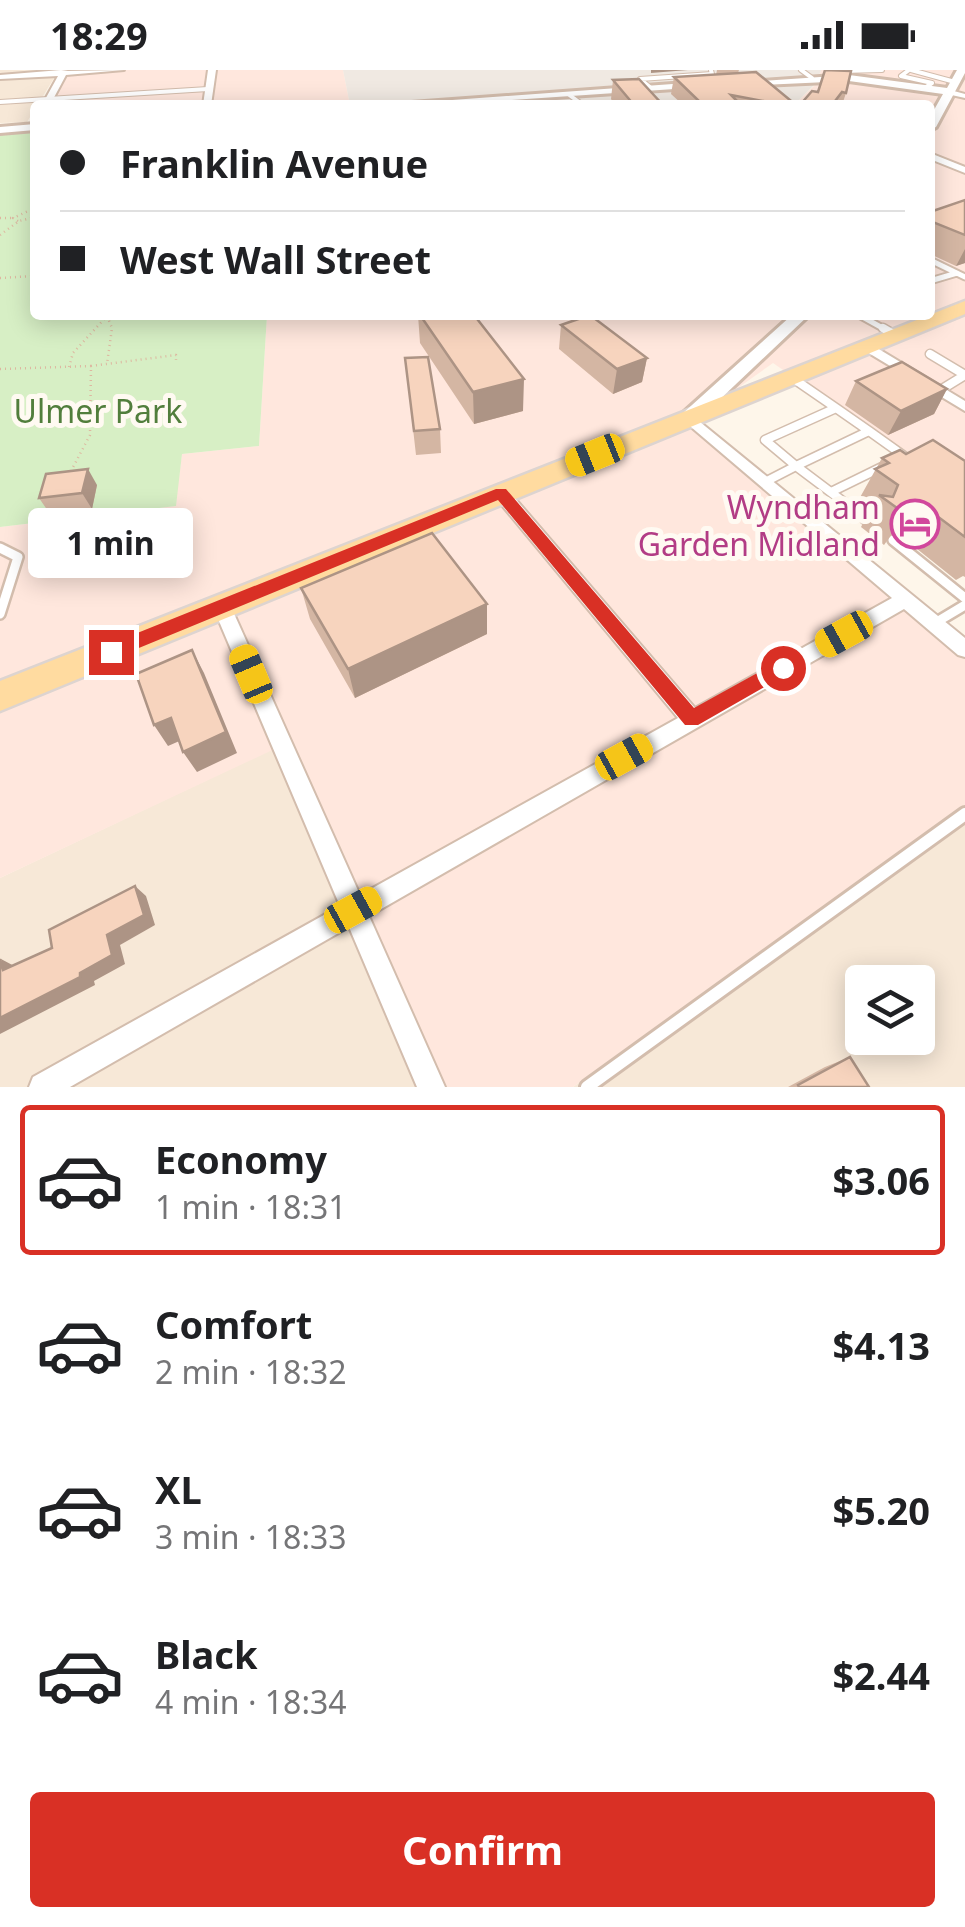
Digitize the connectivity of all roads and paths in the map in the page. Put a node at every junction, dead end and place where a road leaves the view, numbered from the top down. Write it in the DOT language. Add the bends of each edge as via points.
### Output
graph roads {
  1 [pos="120,70"];
  2 [pos="212,70"];
  3 [pos="712,70"];
  4 [pos="802,70"];
  5 [pos="835,70"];
  6 [pos="882,70"];
  7 [pos="910,70"];
  8 [pos="944,70"];
  9 [pos="631,71"];
  10 [pos="64,72"];
  11 [pos="866,72"];
  12 [pos="0,77"];
  13 [pos="812,78"];
  14 [pos="938,78"];
  15 [pos="959,78"];
  16 [pos="640,79"];
  17 [pos="928,86"];
  18 [pos="651,88"];
  19 [pos="208,89"];
  20 [pos="568,94"];
  21 [pos="965,96"];
  22 [pos="49,100"];
  23 [pos="73,100"];
  24 [pos="207,100"];
  25 [pos="470,100"];
  26 [pos="576,100"];
  27 [pos="0,102"];
  28 [pos="30,102"];
  29 [pos="935,109"];
  30 [pos="30,126"];
  31 [pos="0,130"];
  32 [pos="935,158"];
  33 [pos="965,160"];
  34 [pos="951,164"];
  35 [pos="965,170"];
  36 [pos="30,210"];
  37 [pos="0,218"];
  38 [pos="13,218"];
  39 [pos="30,219"];
  40 [pos="19,221"];
  41 [pos="0,234"];
  42 [pos="935,262"];
  43 [pos="961,275"];
  44 [pos="30,276"];
  45 [pos="0,278"];
  46 [pos="935,280"];
  47 [pos="965,307"];
  48 [pos="935,319"];
  49 [pos="103,320"];
  50 [pos="110,320"];
  51 [pos="796,320"];
  52 [pos="869,320"];
  53 [pos="932,320"];
  54 [pos="895,335"];
  55 [pos="867,346"];
  56 [pos="930,354"];
  57 [pos="176,360"];
  58 [pos="107,364"];
  59 [pos="91,366"];
  60 [pos="69,368"];
  61 [pos="0,369"];
  62 [pos="11,372"];
  63 [pos="965,375"];
  64 [pos="791,377"];
  65 [pos="4,378"];
  66 [pos="939,391"];
  67 [pos="965,407"];
  68 [pos="836,408"];
  69 [pos="89,418"];
  70 [pos="689,418"];
  71 [pos="59,423"];
  72 [pos="869,431"];
  73 [pos="904,456"];
  74 [pos="796,466"];
  75 [pos="919,467"];
  76 [pos="61,480"];
  77 [pos="765,482"];
  78 [pos="51,489"];
  79 [pos="830,492"];
  80 [pos="501,493"];
  81 [pos="42,520"];
  82 [pos="870,522"];
  83 [pos="893,540"];
  84 [pos="0,548"];
  85 [pos="965,598"];
  86 [pos="906,599"];
  87 [pos="965,605"];
  88 [pos="222,607"];
  89 [pos="0,614"];
  90 [pos="934,624"];
  91 [pos="965,649"];
  92 [pos="0,696"];
  93 [pos="691,719"];
  94 [pos="965,814"];
  95 [pos="353,910"];
  96 [pos="43,1087"];
  97 [pos="431,1087"];
  98 [pos="587,1087"];
  1 -- 10 [label="street"];
  2 -- 19 [label="street"];
  3 -- 16 [label="lane"];
  4 -- 13 [label="lane"];
  5 -- 11 [label="lane"];
  6 -- 11 [label="lane"];
  7 -- 14 [label="lane"];
  7 -- 17 [label="lane" via="901,76"];
  8 -- 14 [label="lane"];
  9 -- 16 [label="lane"];
  10 -- 12 [label="street"];
  10 -- 22 [label="street"];
  13 -- 17 [label="street"];
  13 -- 18 [label="street"];
  14 -- 15 [label="lane"];
  14 -- 17 [label="lane"];
  15 -- 17 [label="street"];
  15 -- 21 [label="street"];
  15 -- 29 [label="street"];
  16 -- 18 [label="lane"];
  18 -- 20 [label="street"];
  19 -- 23 [label="lane"];
  19 -- 24 [label="street"];
  20 -- 25 [label="street"];
  20 -- 26 [label="lane"];
  27 -- 28 [label="lane"];
  30 -- 31 [label="street"];
  32 -- 34 [label="street"];
  33 -- 34 [label="street"];
  34 -- 35 [label="street"];
  36 -- 38 [label="path"];
  37 -- 38 [label="path"];
  38 -- 40 [label="path"];
  39 -- 40 [label="path"];
  40 -- 41 [label="path"];
  42 -- 43 [label="lane"];
  43 -- 46 [label="lane"];
  44 -- 45 [label="path"];
  47 -- 48 [label="main road"];
  49 -- 60 [label="path" via="73,352"];
  50 -- 58 [label="path"];
  51 -- 70 [label="street"];
  52 -- 54 [label="lane"];
  53 -- 54 [label="main road"];
  54 -- 55 [label="main road"];
  55 -- 64 [label="main road"];
  55 -- 66 [label="street"];
  56 -- 63 [label="lane"];
  57 -- 58 [label="path"];
  58 -- 59 [label="path"];
  59 -- 60 [label="path"];
  59 -- 69 [label="path"];
  60 -- 62 [label="path"];
  61 -- 62 [label="path"];
  62 -- 65 [label="path"];
  63 -- 66 [label="lane"];
  64 -- 68 [label="lane"];
  64 -- 70 [label="main road"];
  66 -- 67 [label="street"];
  68 -- 72 [label="lane"];
  68 -- 74 [label="lane" via="765,440"];
  69 -- 71 [label="path"];
  69 -- 76 [label="path" via="88,442"];
  70 -- 77 [label="street"];
  70 -- 80 [label="main road"];
  72 -- 73 [label="lane"];
  72 -- 74 [label="lane"];
  73 -- 75 [label="lane"];
  73 -- 79 [label="lane"];
  74 -- 77 [label="lane"];
  74 -- 79 [label="lane"];
  77 -- 86 [label="street"];
  78 -- 81 [label="path"];
  79 -- 82 [label="lane"];
  80 -- 88 [label="main road"];
  80 -- 93 [label="street"];
  83 -- 85 [label="lane"];
  84 -- 89 [label="lane" via="18,557"];
  86 -- 90 [label="street"];
  86 -- 93 [label="street"];
  87 -- 90 [label="lane"];
  88 -- 92 [label="main road"];
  88 -- 95 [label="street"];
  90 -- 91 [label="street"];
  93 -- 95 [label="street"];
  94 -- 98 [label="lane"];
  95 -- 96 [label="street"];
  95 -- 97 [label="street"];
}
